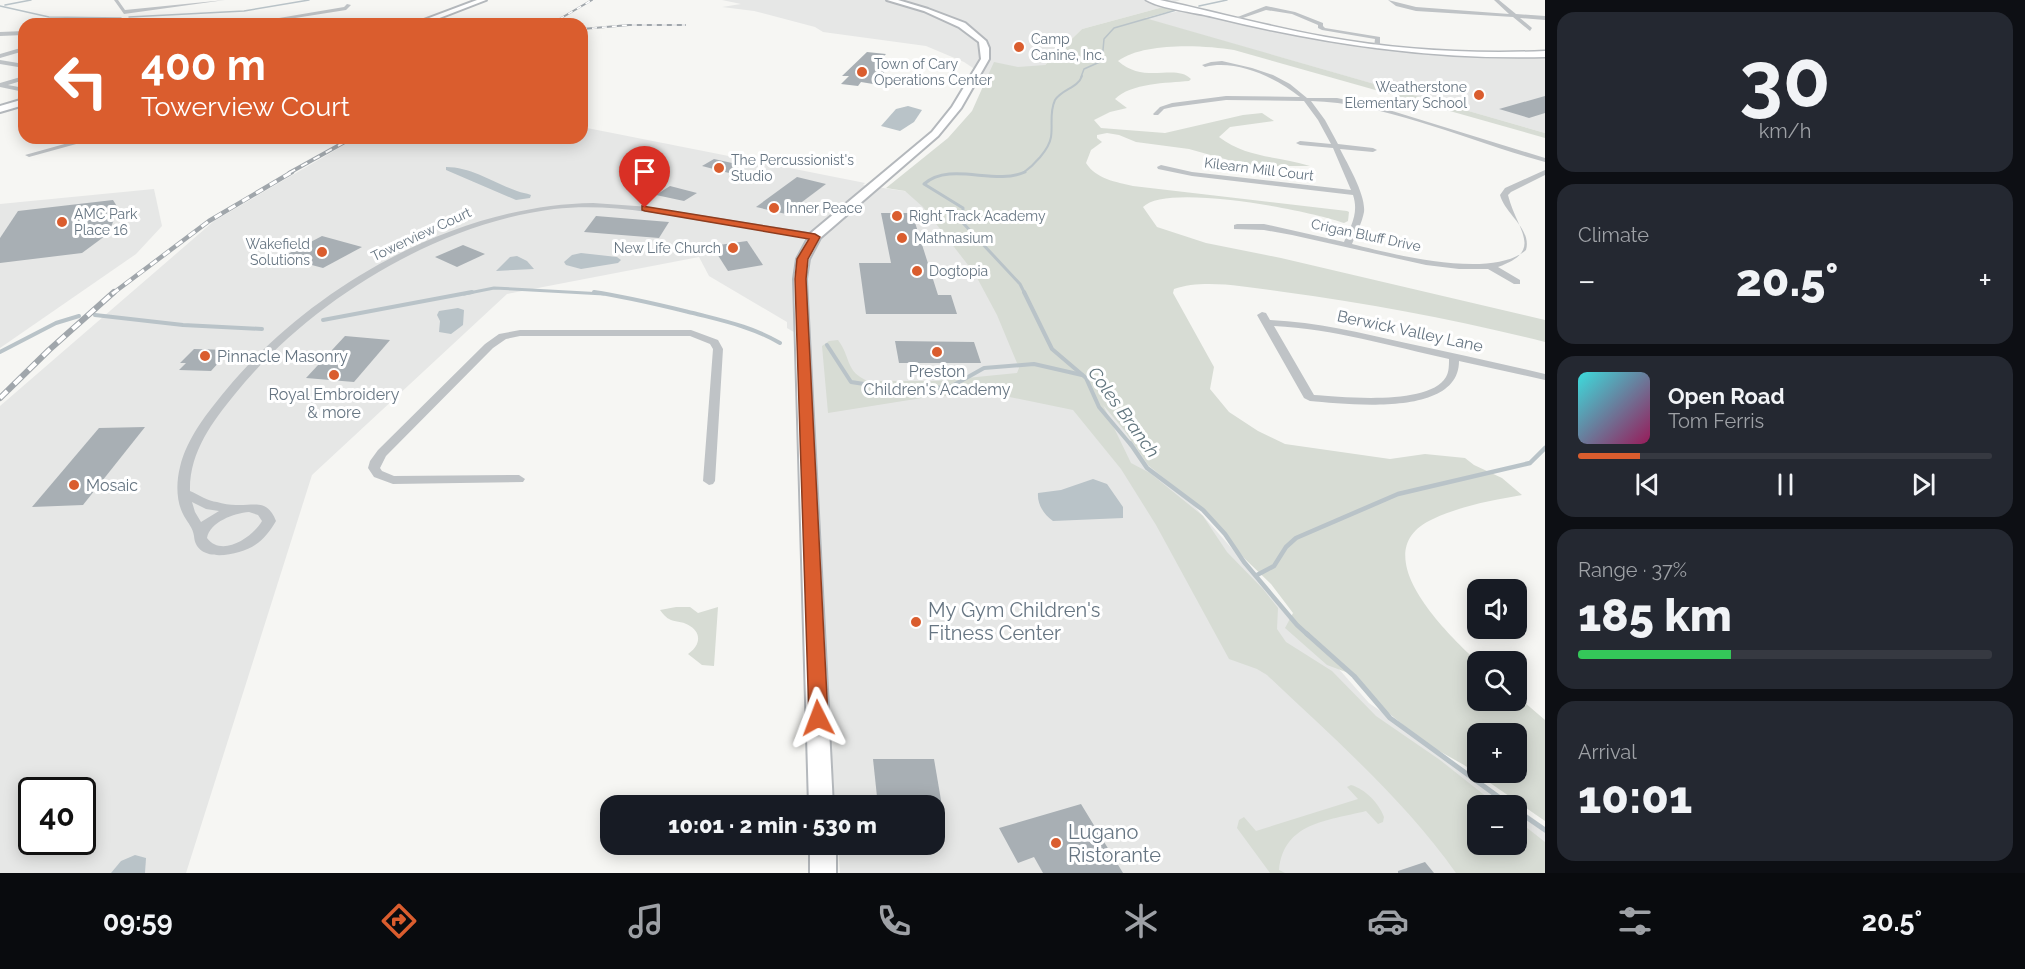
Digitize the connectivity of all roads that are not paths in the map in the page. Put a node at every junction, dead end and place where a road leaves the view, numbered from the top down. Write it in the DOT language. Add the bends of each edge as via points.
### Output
graph roads {
  1 [pos="116,0"];
  2 [pos="223,0"];
  3 [pos="483,0"];
  4 [pos="890,0"];
  5 [pos="1150,0"];
  6 [pos="1158,0"];
  7 [pos="1390,0"];
  8 [pos="1496,0"];
  9 [pos="349,5"];
  10 [pos="1514,16"];
  11 [pos="286,17"];
  12 [pos="280,18"];
  13 [pos="434,18"];
  14 [pos="1238,18"];
  15 [pos="1545,18"];
  16 [pos="1530,29"];
  17 [pos="18,33"];
  18 [pos="0,34"];
  19 [pos="1377,45"];
  20 [pos="18,51"];
  21 [pos="1544,53"];
  22 [pos="0,56"];
  23 [pos="0,62"];
  24 [pos="18,65"];
  25 [pos="1205,65"];
  26 [pos="18,80"];
  27 [pos="0,85"];
  28 [pos="18,89"];
  29 [pos="1305,98"];
  30 [pos="18,104"];
  31 [pos="0,109"];
  32 [pos="1156,114"];
  33 [pos="1300,143"];
  34 [pos="71,144"];
  35 [pos="1336,147"];
  36 [pos="1374,150"];
  37 [pos="29,155"];
  38 [pos="1545,160"];
  39 [pos="1161,167"];
  40 [pos="1545,172"];
  41 [pos="1355,193"];
  42 [pos="1236,227"];
  43 [pos="815,237"];
  44 [pos="1347,244"];
  45 [pos="1490,266"];
  46 [pos="1517,282"];
  47 [pos="1454,355"];
  48 [pos="1545,377"];
  49 [pos="519,479"];
  50 [pos="709,481"];
  51 [pos="184,493"];
  52 [pos="235,509"];
  53 [pos="202,532"];
  54 [pos="821,795"];
  55 [pos="823,855"];
  56 [pos="824,873"];
  1 -- 2 [label="street" via="124,12"];
  3 -- 13 [label="street"];
  4 -- 43 [label="street" via="962,24 982,41 985,59 956,108 935,134"];
  5 -- 19 [label="main road" via="1297,34"];
  6 -- 14 [label="main road"];
  7 -- 10 [label="street" via="1416,9"];
  8 -- 10 [label="street"];
  9 -- 11 [label="street"];
  10 -- 15 [label="street"];
  10 -- 16 [label="street"];
  11 -- 12 [label="street"];
  14 -- 19 [label="main road"];
  14 -- 19 [label="street" via="1266,8 1277,10 1314,21 1324,29 1378,38"];
  17 -- 18 [label="street"];
  19 -- 21 [label="main road"];
  19 -- 21 [label="main road" via="1465,54"];
  20 -- 22 [label="street"];
  23 -- 24 [label="street"];
  25 -- 29 [label="street" via="1218,63 1256,71 1284,82"];
  26 -- 27 [label="street"];
  27 -- 28 [label="street"];
  29 -- 32 [label="street" via="1213,99 1162,108"];
  29 -- 35 [label="street" via="1326,123"];
  29 -- 38 [label="street" via="1366,105"];
  30 -- 31 [label="street"];
  33 -- 35 [label="street"];
  34 -- 37 [label="street"];
  35 -- 36 [label="street"];
  35 -- 41 [label="street"];
  39 -- 41 [label="street, Kilearn Mill Court"];
  40 -- 45 [label="street, Crigan Bluff Drive" via="1504,195 1530,236 1530,250 1519,258"];
  41 -- 44 [label="street" via="1360,210"];
  42 -- 44 [label="street, Crigan Bluff Drive" via="1265,227"];
  43 -- 51 [label="street, Towerview Court" via="645,208 603,205 556,207 462,230 362,279 312,313 264,354 200,434 184,468"];
  43 -- 54 [label="street" via="803,259 800,279"];
  44 -- 45 [label="street, Crigan Bluff Drive" via="1430,262"];
  45 -- 46 [label="street, Crigan Bluff Drive"];
  47 -- 47 [label="street, Berwick Valley Lane" via="1454,372 1448,383 1418,397 1381,401 1310,398 1265,319"];
  47 -- 48 [label="street, Berwick Valley Lane"];
  49 -- 50 [label="street" via="393,480 374,468 389,445 503,336 674,332 703,336 718,349"];
  51 -- 52 [label="street" via="211,506"];
  51 -- 53 [label="street, Towerview Court" via="187,512"];
  52 -- 53 [label="street" via="214,518"];
  52 -- 53 [label="street, Towerview Court" via="263,511 269,521 266,528 252,541 230,549 210,548 201,538"];
  55 -- 56 [label="street"];
}
